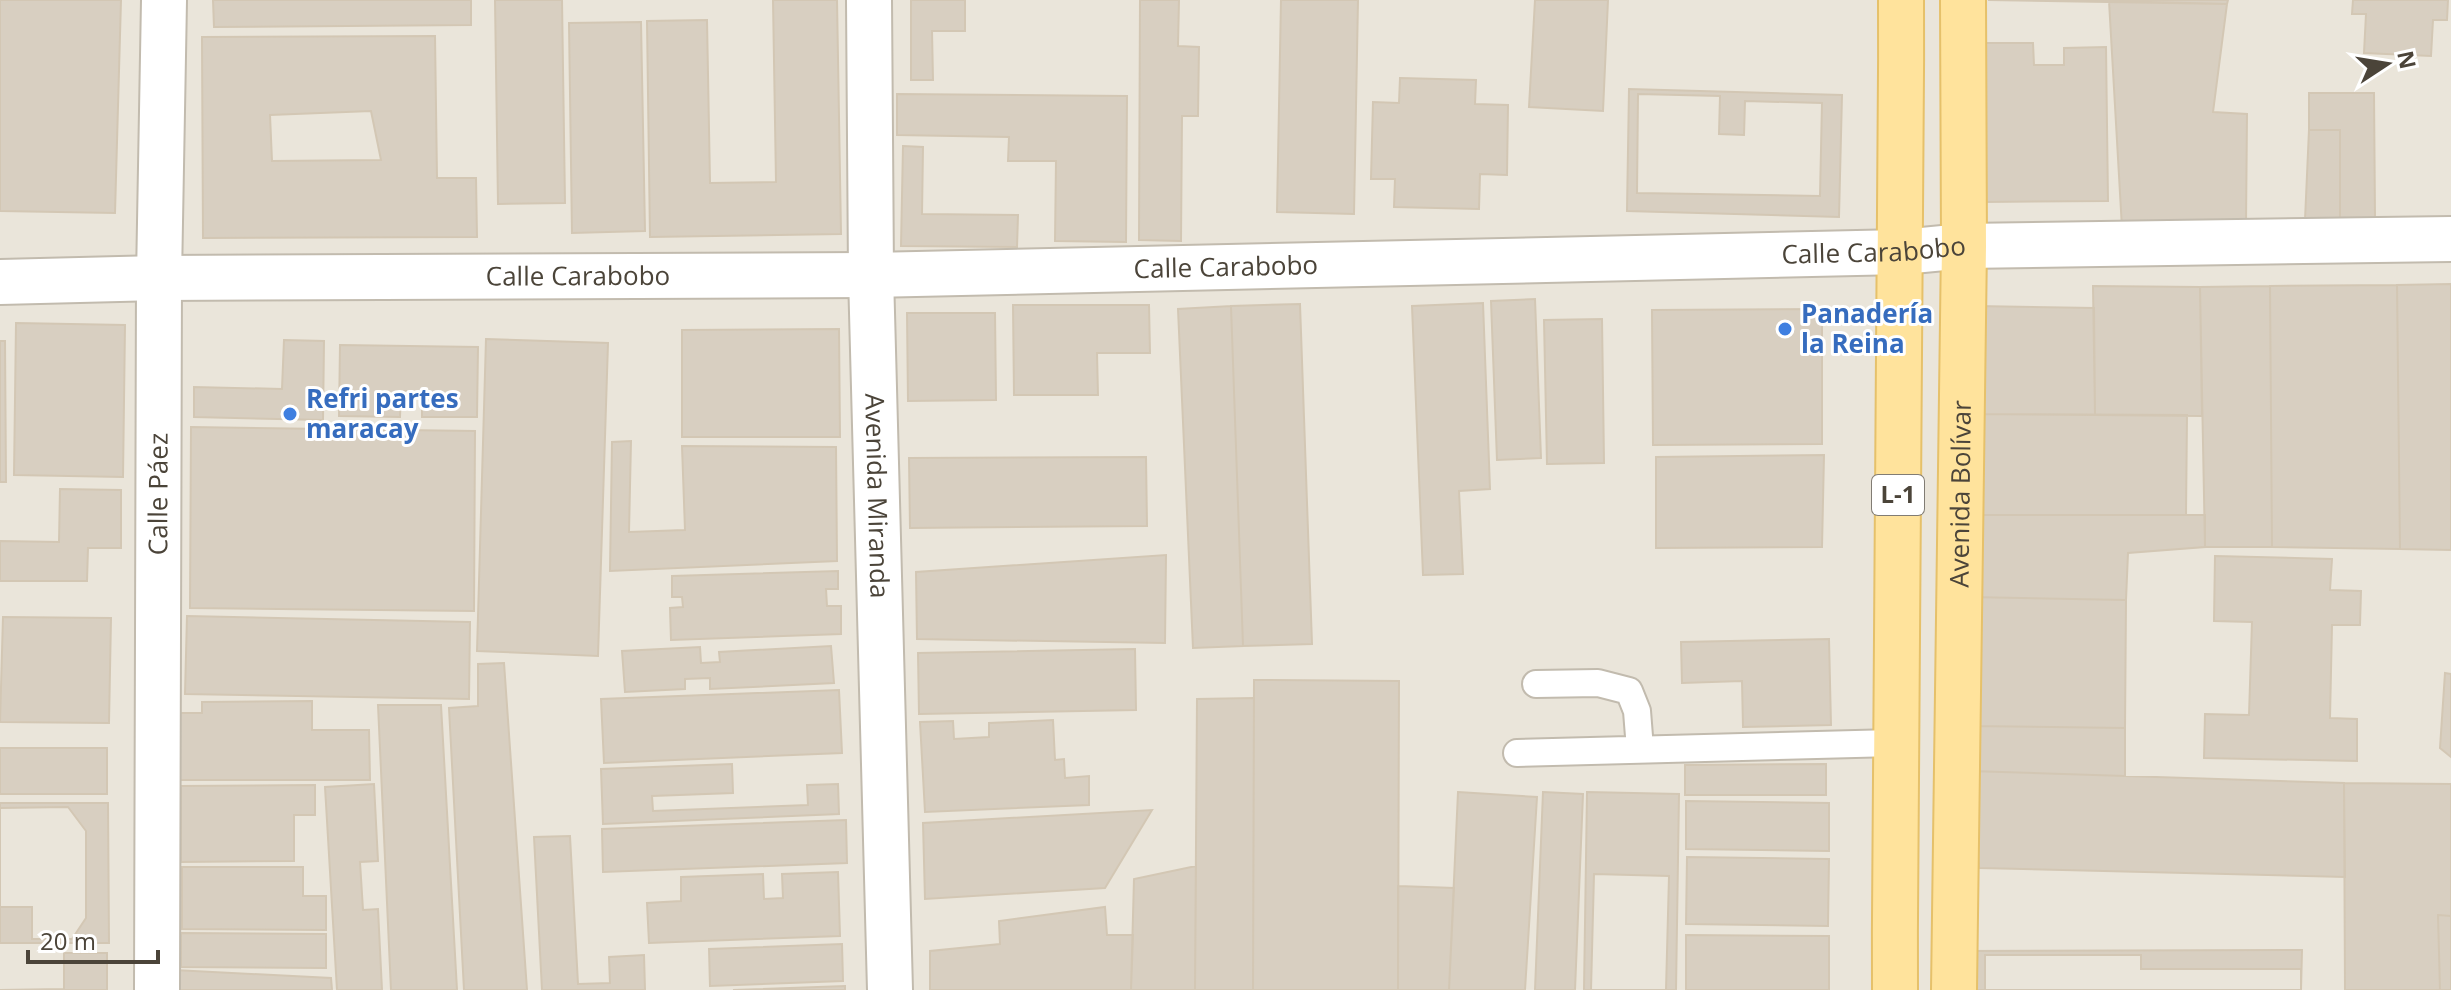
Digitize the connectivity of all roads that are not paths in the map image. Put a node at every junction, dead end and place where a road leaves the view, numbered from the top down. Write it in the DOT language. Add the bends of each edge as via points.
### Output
graph roads {
  1 [pos="164,0"];
  2 [pos="869,0"];
  3 [pos="1901,0"];
  4 [pos="1963,0"];
  5 [pos="2451,239"];
  6 [pos="1964,246"];
  7 [pos="1902,252"];
  8 [pos="871,275"];
  9 [pos="159,278"];
  10 [pos="0,282"];
  11 [pos="1536,684"];
  12 [pos="1894,743"];
  13 [pos="1640,749"];
  14 [pos="1517,753"];
  15 [pos="157,990"];
  16 [pos="890,990"];
  17 [pos="1895,990"];
  18 [pos="1954,990"];
  1 -- 9 [label="street, Calle Páez"];
  2 -- 8 [label="street, Avenida Miranda"];
  3 -- 7 [label="main road, L-1"];
  4 -- 6 [label="main road, Avenida Bolívar / L-1"];
  5 -- 6 [label="street, Calle Carabobo"];
  6 -- 7 [label="street, Calle Carabobo"];
  6 -- 18 [label="main road, Avenida Bolívar / L-1"];
  7 -- 8 [label="street, Calle Carabobo"];
  7 -- 12 [label="main road, L-1"];
  8 -- 9 [label="street, Calle Carabobo"];
  8 -- 16 [label="street, Avenida Miranda"];
  9 -- 10 [label="street, Calle Carabobo"];
  9 -- 15 [label="street, Calle Páez"];
  11 -- 13 [label="lane" via="1598,683 1629,691 1637,711"];
  12 -- 13 [label="lane"];
  12 -- 17 [label="main road, L-1"];
  13 -- 14 [label="lane"];
}
